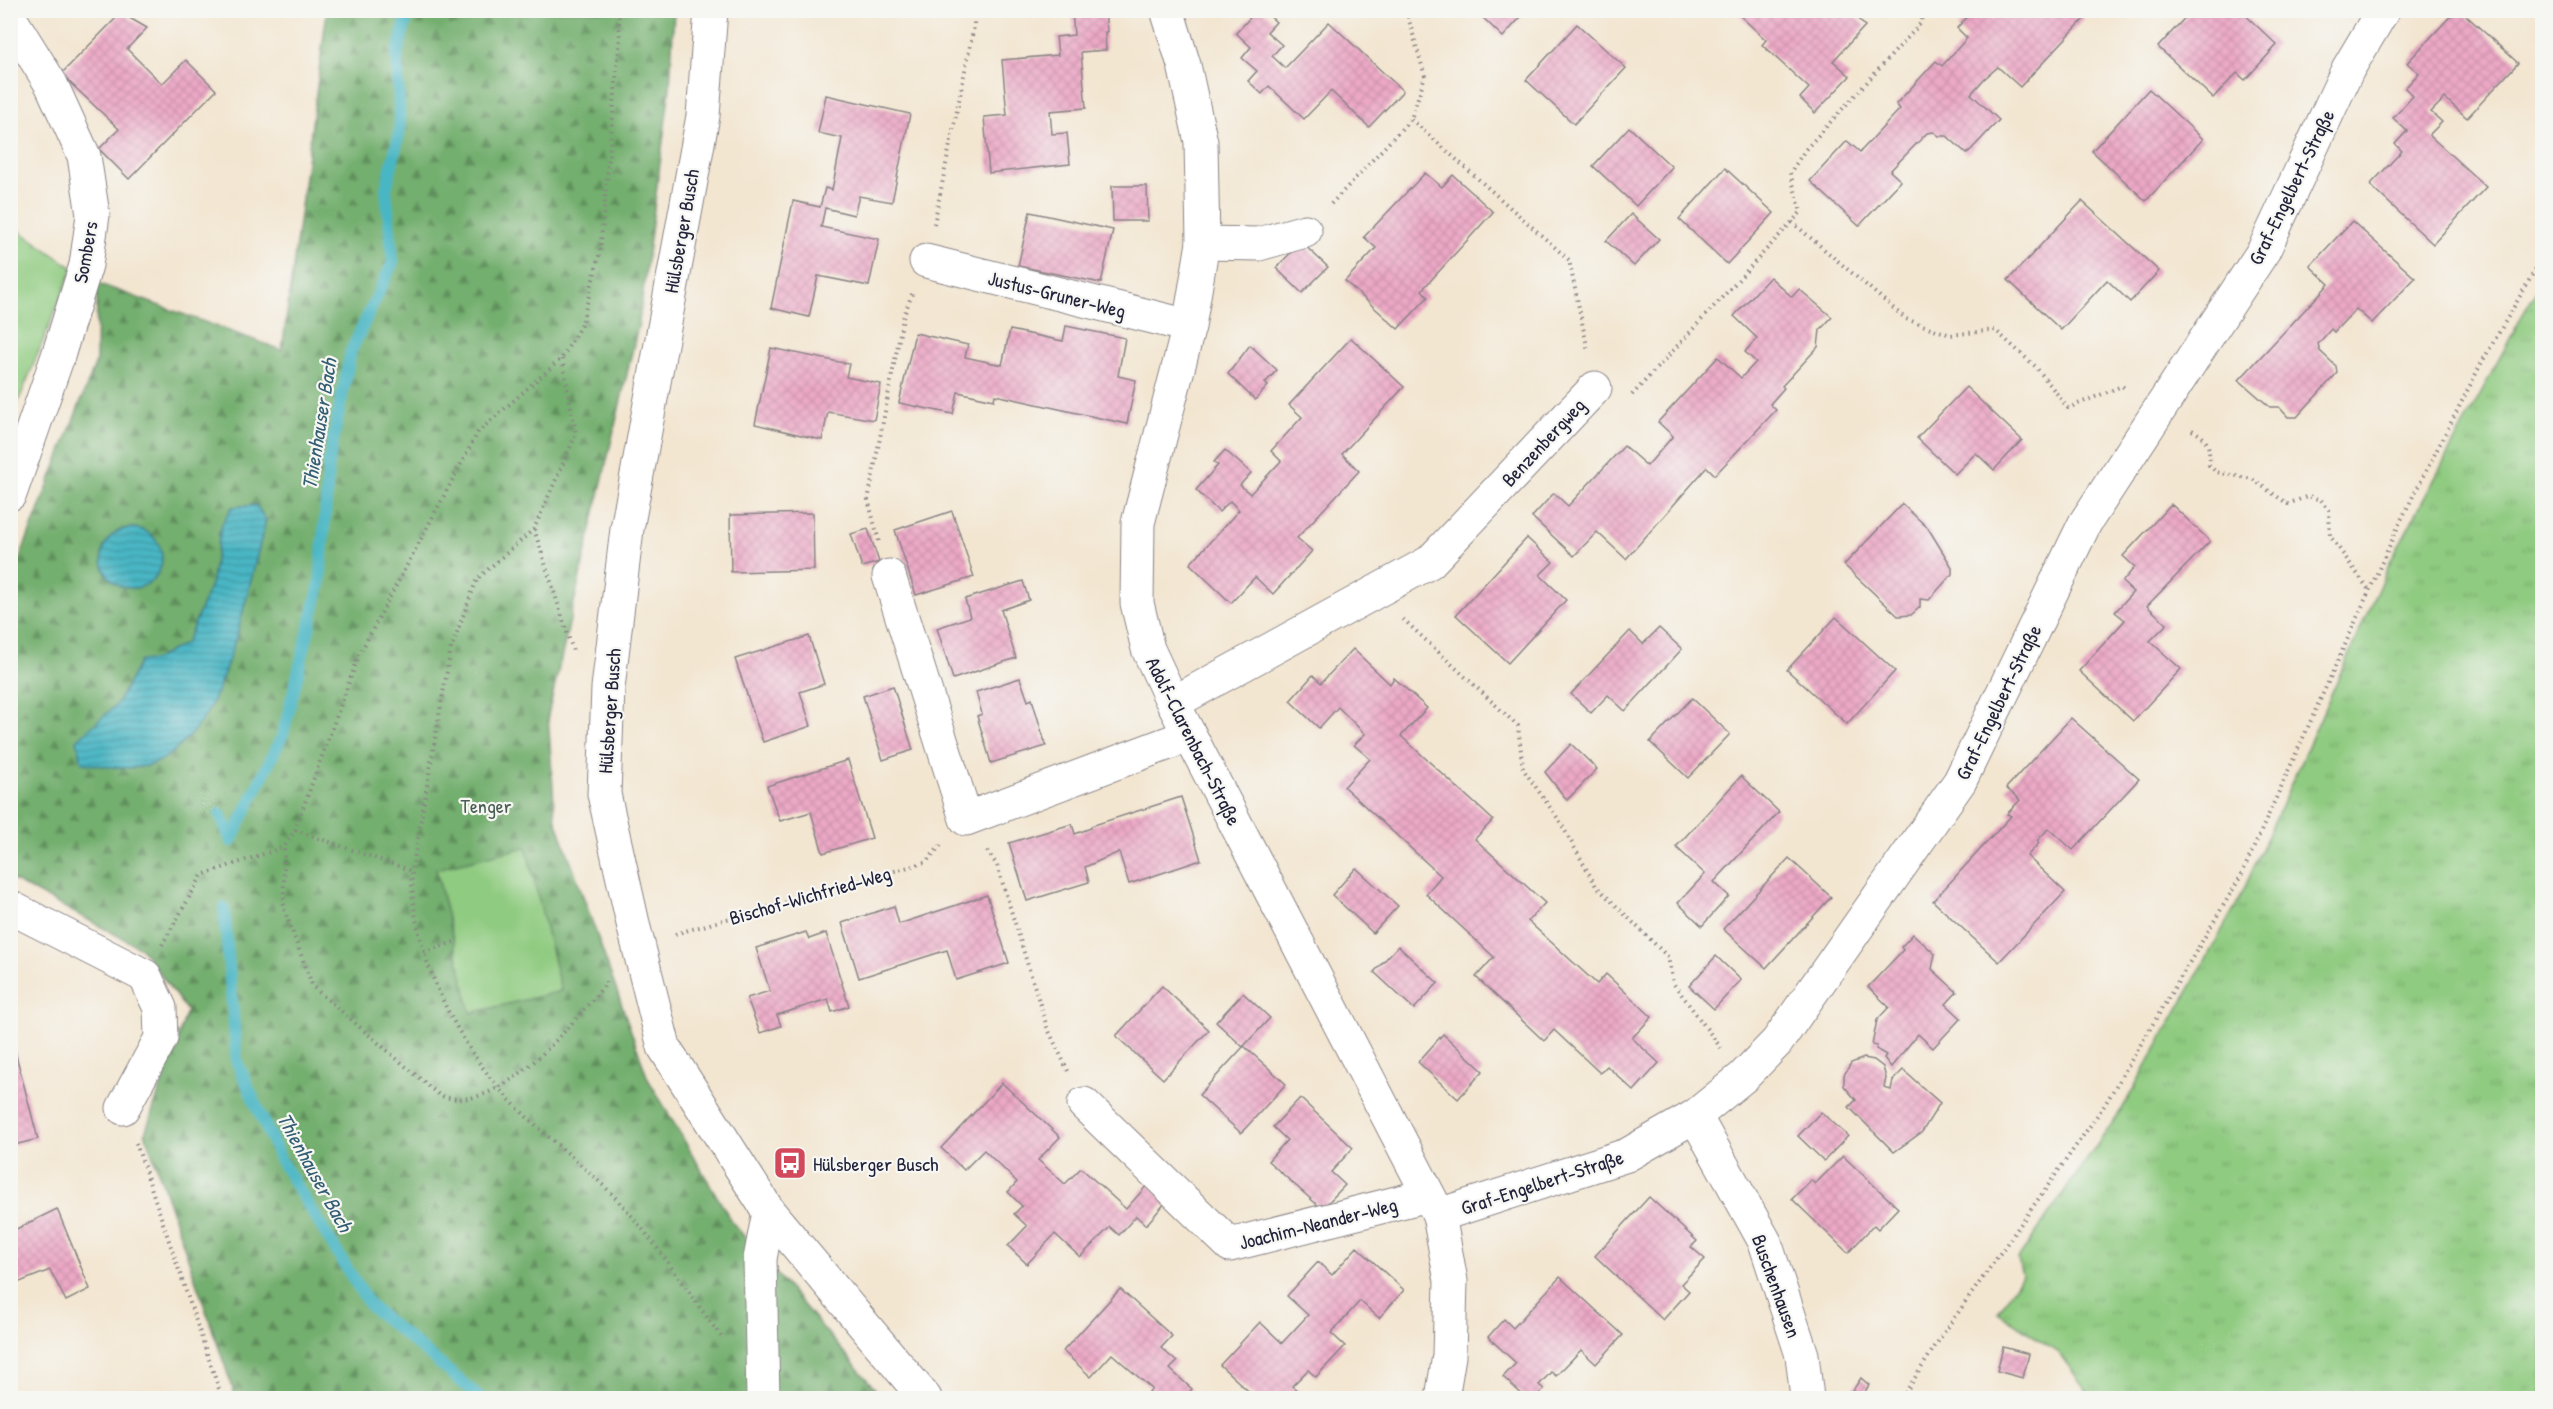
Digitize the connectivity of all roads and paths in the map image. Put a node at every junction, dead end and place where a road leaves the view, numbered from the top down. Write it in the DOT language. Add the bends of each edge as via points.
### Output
graph roads {
  1 [pos="618,10"];
  2 [pos="711,10"];
  3 [pos="974,10"];
  4 [pos="1167,10"];
  5 [pos="1406,10"];
  6 [pos="1922,10"];
  7 [pos="2383,10"];
  8 [pos="10,18"];
  9 [pos="1411,119"];
  10 [pos="1792,222"];
  11 [pos="1305,231"];
  12 [pos="1203,243"];
  13 [pos="2542,258"];
  14 [pos="926,261"];
  15 [pos="1189,326"];
  16 [pos="562,358"];
  17 [pos="1595,388"];
  18 [pos="2158,412"];
  19 [pos="10,494"];
  20 [pos="534,529"];
  21 [pos="889,576"];
  22 [pos="2369,590"];
  23 [pos="1376,594"];
  24 [pos="608,688"];
  25 [pos="1173,703"];
  26 [pos="1190,735"];
  27 [pos="966,819"];
  28 [pos="295,830"];
  29 [pos="284,848"];
  30 [pos="412,871"];
  31 [pos="10,908"];
  32 [pos="454,942"];
  33 [pos="638,943"];
  34 [pos="424,952"];
  35 [pos="145,976"];
  36 [pos="1743,1077"];
  37 [pos="498,1086"];
  38 [pos="1084,1104"];
  39 [pos="123,1108"];
  40 [pos="1695,1116"];
  41 [pos="1433,1205"];
  42 [pos="769,1212"];
  43 [pos="726,1344"];
  44 [pos="222,1398"];
  45 [pos="763,1398"];
  46 [pos="925,1398"];
  47 [pos="1442,1398"];
  48 [pos="1807,1398"];
  49 [pos="1902,1398"];
  1 -- 16 [label="path" via="620,38 600,252 582,324"];
  2 -- 24 [label="street, Hülsberger Busch" via="703,116 627,529"];
  3 -- 14 [label="path" via="974,26"];
  4 -- 12 [label="street, Adolf-Clarenbach-Straße" via="1201,142"];
  5 -- 9 [label="path" via="1425,75"];
  6 -- 10 [label="path" via="1921,23 1805,150 1790,173 1801,212"];
  7 -- 18 [label="street, Graf-Engelbert-Straße" via="2348,69 2264,250"];
  8 -- 19 [label="street, Sombers" via="51,84 84,156 93,215 86,265"];
  9 -- 11 [label="path"];
  9 -- 17 [label="path, Benzenbergweg" via="1569,260"];
  10 -- 17 [label="path" via="1620,409"];
  10 -- 18 [label="path" via="1906,320 1950,334 1995,330 2036,367 2068,408 2122,386"];
  11 -- 12 [label="street" via="1260,244"];
  12 -- 15 [label="street, Adolf-Clarenbach-Straße"];
  13 -- 22 [label="path" via="2471,383"];
  14 -- 15 [label="street, Justus-Gruner-Weg"];
  14 -- 21 [label="path" via="903,318 868,500"];
  15 -- 25 [label="street, Adolf-Clarenbach-Straße" via="1138,523 1137,603 1148,649"];
  16 -- 20 [label="path" via="576,435"];
  16 -- 28 [label="path" via="478,432 359,655"];
  17 -- 23 [label="street, Benzenbergweg" via="1430,562"];
  18 -- 22 [label="path" via="2206,439 2209,465 2216,472 2252,479 2288,504 2308,496 2320,500 2329,510 2330,536"];
  18 -- 36 [label="street, Graf-Engelbert-Straße" via="2085,523 1960,781 1777,1042"];
  20 -- 24 [label="path" via="574,653"];
  20 -- 30 [label="path" via="477,579 451,648"];
  21 -- 27 [label="street"];
  22 -- 49 [label="path" via="2241,876 2104,1106 1941,1336"];
  23 -- 25 [label="street, Benzenbergweg"];
  23 -- 36 [label="path" via="1518,726 1523,769 1559,820 1596,886 1668,957 1673,983"];
  24 -- 33 [label="street, Hülsberger Busch" via="604,794"];
  25 -- 26 [label="street, Adolf-Clarenbach-Straße"];
  26 -- 27 [label="street"];
  26 -- 41 [label="street, Adolf-Clarenbach-Straße"];
  27 -- 33 [label="path, Bischof-Wichfried-Weg" via="926,862"];
  27 -- 38 [label="path" via="996,865 1047,1027"];
  28 -- 29 [label="path"];
  28 -- 30 [label="path"];
  29 -- 35 [label="path" via="202,875"];
  29 -- 37 [label="path" via="284,909 312,987 439,1095 454,1101"];
  30 -- 34 [label="path" via="411,891"];
  31 -- 35 [label="street"];
  32 -- 34 [label="path"];
  33 -- 37 [label="path, Bischof-Wichfried-Weg" via="605,952 606,984 533,1065"];
  33 -- 42 [label="street, Hülsberger Busch" via="664,1047"];
  34 -- 37 [label="path" via="457,1028"];
  35 -- 39 [label="street" via="160,1008 161,1038"];
  36 -- 40 [label="street, Graf-Engelbert-Straße"];
  37 -- 43 [label="path" via="631,1214"];
  38 -- 41 [label="street, Joachim-Neander-Weg" via="1230,1245"];
  39 -- 44 [label="path"];
  40 -- 41 [label="street, Graf-Engelbert-Straße" via="1628,1155"];
  40 -- 48 [label="street, Buschenhausen" via="1765,1242 1802,1355"];
  41 -- 47 [label="street, Adolf-Clarenbach-Straße" via="1451,1281 1449,1356"];
  42 -- 45 [label="street" via="760,1259"];
  42 -- 46 [label="street, Hülsberger Busch"];
}
